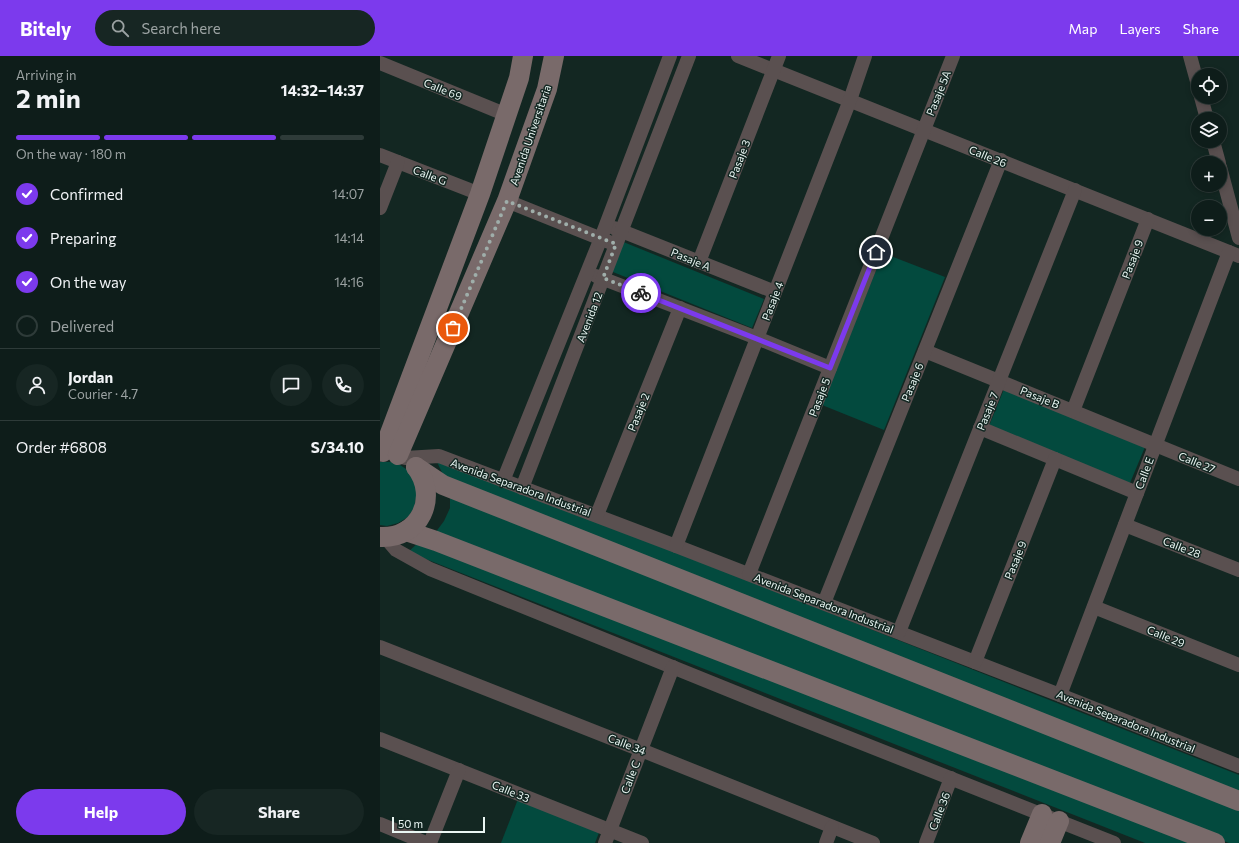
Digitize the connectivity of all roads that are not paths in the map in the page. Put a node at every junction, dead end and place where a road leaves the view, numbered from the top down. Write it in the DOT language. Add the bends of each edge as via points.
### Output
graph roads {
  1 [pos="523,56"];
  2 [pos="554,56"];
  3 [pos="670,56"];
  4 [pos="689,56"];
  5 [pos="738,56"];
  6 [pos="779,56"];
  7 [pos="865,56"];
  8 [pos="953,56"];
  9 [pos="1194,57"];
  10 [pos="380,63"];
  11 [pos="1196,68"];
  12 [pos="774,70"];
  13 [pos="850,100"];
  14 [pos="507,115"];
  15 [pos="923,130"];
  16 [pos="380,155"];
  17 [pos="1001,160"];
  18 [pos="398,162"];
  19 [pos="1075,190"];
  20 [pos="1227,192"];
  21 [pos="480,194"];
  22 [pos="507,201"];
  23 [pos="380,208"];
  24 [pos="1148,219"];
  25 [pos="606,225"];
  26 [pos="622,231"];
  27 [pos="601,238"];
  28 [pos="1239,238"];
  29 [pos="616,244"];
  30 [pos="1234,254"];
  31 [pos="699,262"];
  32 [pos="588,272"];
  33 [pos="603,278"];
  34 [pos="775,292"];
  35 [pos="680,308"];
  36 [pos="757,338"];
  37 [pos="925,351"];
  38 [pos="830,368"];
  39 [pos="999,381"];
  40 [pos="1073,411"];
  41 [pos="980,428"];
  42 [pos="1155,445"];
  43 [pos="396,457"];
  44 [pos="1055,459"];
  45 [pos="1239,478"];
  46 [pos="504,481"];
  47 [pos="522,488"];
  48 [pos="1137,493"];
  49 [pos="597,515"];
  50 [pos="1124,526"];
  51 [pos="406,531"];
  52 [pos="383,537"];
  53 [pos="676,546"];
  54 [pos="1239,570"];
  55 [pos="749,574"];
  56 [pos="824,603"];
  57 [pos="1094,607"];
  58 [pos="899,632"];
  59 [pos="380,647"];
  60 [pos="975,662"];
  61 [pos="1239,666"];
  62 [pos="673,667"];
  63 [pos="1060,695"];
  64 [pos="380,739"];
  65 [pos="641,750"];
  66 [pos="1239,766"];
  67 [pos="459,770"];
  68 [pos="951,778"];
  69 [pos="1239,801"];
  70 [pos="1050,818"];
  71 [pos="380,824"];
  72 [pos="832,827"];
  73 [pos="607,837"];
  74 [pos="426,843"];
  75 [pos="430,843"];
  76 [pos="642,843"];
  77 [pos="826,843"];
  78 [pos="873,843"];
  79 [pos="926,843"];
  80 [pos="1030,843"];
  81 [pos="1050,843"];
  82 [pos="1114,843"];
  83 [pos="1215,843"];
  1 -- 14 [label="main road"];
  2 -- 22 [label="main road, Avenida Universitaria" via="546,89"];
  3 -- 25 [label="street, Avenida 12"];
  4 -- 26 [label="street, Avenida 12"];
  5 -- 12 [label="street, Calle 26"];
  6 -- 12 [label="street, Pasaje 3"];
  7 -- 13 [label="street, Pasaje 4"];
  8 -- 15 [label="street, Pasaje 5A"];
  9 -- 11 [label="street"];
  10 -- 14 [label="street, Calle 69"];
  12 -- 13 [label="street, Calle 26"];
  12 -- 31 [label="street, Pasaje 3"];
  13 -- 15 [label="street, Calle 26"];
  13 -- 34 [label="street, Pasaje 4"];
  14 -- 21 [label="main road"];
  15 -- 17 [label="street, Calle 26"];
  15 -- 38 [label="street, Pasaje 5"];
  16 -- 18 [label="street, Calle G"];
  17 -- 19 [label="street, Calle 26"];
  17 -- 37 [label="street, Pasaje 6"];
  18 -- 21 [label="street, Calle G"];
  18 -- 23 [label="street"];
  19 -- 24 [label="street, Calle 26"];
  19 -- 39 [label="street, Pasaje 7"];
  20 -- 28 [label="street"];
  21 -- 43 [label="main road"];
  22 -- 27 [label="street"];
  22 -- 43 [label="main road, Avenida Universitaria"];
  24 -- 30 [label="street, Calle 26"];
  24 -- 40 [label="street, Pasaje 9"];
  25 -- 26 [label="street, Pasaje A"];
  25 -- 27 [label="street, Avenida 12"];
  26 -- 29 [label="street, Avenida 12"];
  26 -- 31 [label="street, Pasaje A"];
  27 -- 29 [label="street"];
  27 -- 32 [label="street, Avenida 12"];
  29 -- 33 [label="street, Avenida 12"];
  30 -- 42 [label="street, Calle E"];
  31 -- 34 [label="street, Pasaje A"];
  32 -- 33 [label="street"];
  32 -- 46 [label="street, Avenida 12"];
  33 -- 35 [label="street"];
  33 -- 47 [label="street, Avenida 12"];
  34 -- 36 [label="street, Pasaje 4"];
  35 -- 36 [label="street"];
  35 -- 49 [label="street, Pasaje 2"];
  36 -- 38 [label="street"];
  36 -- 53 [label="street, Pasaje 4"];
  37 -- 39 [label="street, Pasaje B"];
  37 -- 56 [label="street, Pasaje 6"];
  38 -- 55 [label="street, Pasaje 5"];
  39 -- 40 [label="street, Pasaje B"];
  39 -- 41 [label="street, Pasaje 7"];
  40 -- 42 [label="street, Pasaje B"];
  41 -- 44 [label="street"];
  41 -- 58 [label="street, Pasaje 7"];
  42 -- 45 [label="street, Calle 27"];
  42 -- 48 [label="street, Calle E"];
  43 -- 46 [label="street, Avenida Separadora Industrial" via="439,456"];
  43 -- 51 [label="main road" via="424,479 424,508 417,521"];
  43 -- 69 [label="main road" via="443,484"];
  44 -- 48 [label="street"];
  44 -- 60 [label="street, Pasaje 9"];
  46 -- 47 [label="street, Avenida Separadora Industrial"];
  47 -- 49 [label="street, Avenida Separadora Industrial"];
  48 -- 50 [label="street, Calle E"];
  49 -- 53 [label="street, Avenida Separadora Industrial"];
  50 -- 54 [label="street, Calle 28"];
  50 -- 57 [label="street, Calle E"];
  51 -- 52 [label="main road"];
  51 -- 83 [label="main road"];
  52 -- 62 [label="street" via="396,550 430,569"];
  53 -- 55 [label="street, Avenida Separadora Industrial"];
  55 -- 56 [label="street, Avenida Separadora Industrial"];
  56 -- 58 [label="street, Avenida Separadora Industrial"];
  57 -- 61 [label="street, Calle 29"];
  57 -- 63 [label="street, Calle E"];
  58 -- 60 [label="street, Avenida Separadora Industrial"];
  59 -- 65 [label="street, Calle 34"];
  60 -- 63 [label="street, Avenida Separadora Industrial"];
  62 -- 65 [label="street, Calle C"];
  62 -- 68 [label="street"];
  63 -- 66 [label="street, Avenida Separadora Industrial"];
  64 -- 67 [label="street, Calle 33"];
  65 -- 72 [label="street, Calle 34"];
  65 -- 73 [label="street, Calle C"];
  67 -- 73 [label="street, Calle 33"];
  67 -- 75 [label="street"];
  68 -- 70 [label="street"];
  68 -- 79 [label="street, Calle 36"];
  70 -- 80 [label="main road"];
  70 -- 81 [label="main road"];
  70 -- 82 [label="street"];
  71 -- 74 [label="street"];
  72 -- 77 [label="street"];
  72 -- 78 [label="street, Calle 34"];
  73 -- 76 [label="street, Calle 33"];
}
